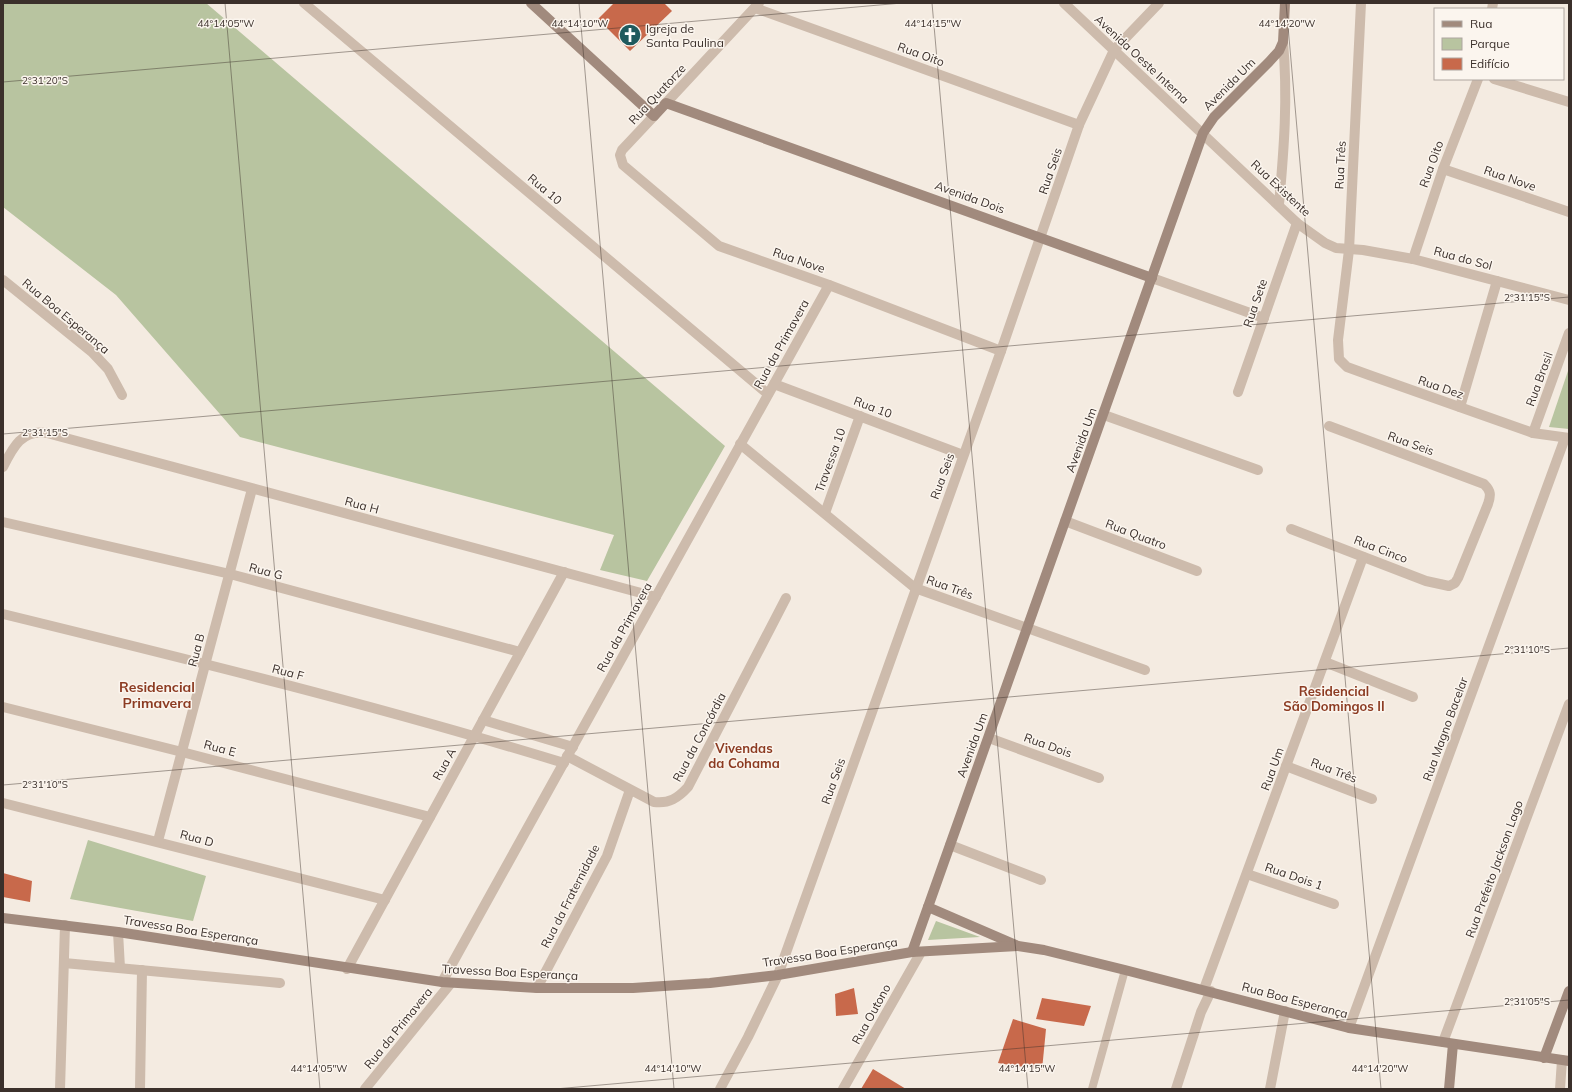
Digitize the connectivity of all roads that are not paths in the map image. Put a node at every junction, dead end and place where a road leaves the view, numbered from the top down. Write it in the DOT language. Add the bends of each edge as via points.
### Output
graph roads {
  1 [pos="304,3"];
  2 [pos="531,3"];
  3 [pos="1064,3"];
  4 [pos="1158,3"];
  5 [pos="1285,3"];
  6 [pos="1361,3"];
  7 [pos="757,5"];
  8 [pos="1283,42"];
  9 [pos="1114,50"];
  10 [pos="1478,80"];
  11 [pos="1497,80"];
  12 [pos="1569,102"];
  13 [pos="666,104"];
  14 [pos="654,116"];
  15 [pos="1079,125"];
  16 [pos="1203,133"];
  17 [pos="622,150"];
  18 [pos="1443,169"];
  19 [pos="1279,204"];
  20 [pos="1569,212"];
  21 [pos="1297,223"];
  22 [pos="1041,236"];
  23 [pos="1348,250"];
  24 [pos="1413,259"];
  25 [pos="1152,278"];
  26 [pos="3,280"];
  27 [pos="1497,281"];
  28 [pos="829,285"];
  29 [pos="1569,300"];
  30 [pos="1264,318"];
  31 [pos="1339,327"];
  32 [pos="1569,333"];
  33 [pos="1001,351"];
  34 [pos="774,384"];
  35 [pos="1238,392"];
  36 [pos="768,394"];
  37 [pos="122,395"];
  38 [pos="1460,407"];
  39 [pos="1104,415"];
  40 [pos="860,416"];
  41 [pos="1329,426"];
  42 [pos="1532,433"];
  43 [pos="1567,438"];
  44 [pos="740,444"];
  45 [pos="963,455"];
  46 [pos="3,467"];
  47 [pos="1258,470"];
  48 [pos="252,489"];
  49 [pos="825,514"];
  50 [pos="1066,521"];
  51 [pos="3,522"];
  52 [pos="1291,529"];
  53 [pos="1363,557"];
  54 [pos="1197,571"];
  55 [pos="564,572"];
  56 [pos="230,574"];
  57 [pos="1458,578"];
  58 [pos="915,588"];
  59 [pos="656,597"];
  60 [pos="786,598"];
  61 [pos="3,614"];
  62 [pos="1028,628"];
  63 [pos="520,652"];
  64 [pos="1325,662"];
  65 [pos="206,664"];
  66 [pos="1145,670"];
  67 [pos="1413,697"];
  68 [pos="1569,704"];
  69 [pos="3,707"];
  70 [pos="483,720"];
  71 [pos="475,735"];
  72 [pos="989,738"];
  73 [pos="573,747"];
  74 [pos="182,752"];
  75 [pos="566,759"];
  76 [pos="1286,766"];
  77 [pos="1099,778"];
  78 [pos="630,790"];
  79 [pos="1372,799"];
  80 [pos="3,802"];
  81 [pos="430,817"];
  82 [pos="158,841"];
  83 [pos="950,844"];
  84 [pos="1247,874"];
  85 [pos="1040,880"];
  86 [pos="385,900"];
  87 [pos="1334,904"];
  88 [pos="928,907"];
  89 [pos="3,918"];
  90 [pos="65,925"];
  91 [pos="118,932"];
  92 [pos="1018,946"];
  93 [pos="917,952"];
  94 [pos="64,963"];
  95 [pos="120,968"];
  96 [pos="347,969"];
  97 [pos="142,970"];
  98 [pos="1125,970"];
  99 [pos="778,975"];
  100 [pos="280,983"];
  101 [pos="446,983"];
  102 [pos="537,988"];
  103 [pos="1207,990"];
  104 [pos="1569,991"];
  105 [pos="1285,1011"];
  106 [pos="1349,1028"];
  107 [pos="1443,1042"];
  108 [pos="1453,1044"];
  109 [pos="1544,1058"];
  110 [pos="1566,1061"];
  111 [pos="60,1089"];
  112 [pos="140,1089"];
  113 [pos="366,1089"];
  114 [pos="720,1089"];
  115 [pos="843,1089"];
  116 [pos="1092,1089"];
  117 [pos="1176,1089"];
  118 [pos="1270,1089"];
  119 [pos="1449,1089"];
  120 [pos="1560,1089"];
  1 -- 36 [label="street, Rua 10"];
  2 -- 14 [label="street"];
  3 -- 9 [label="street, Avenida Oeste Interna"];
  4 -- 9 [label="street, Rua Seis"];
  5 -- 8 [label="street, Avenida Um"];
  6 -- 23 [label="street, Rua Três"];
  7 -- 13 [label="street, Rua Quatorze"];
  7 -- 15 [label="street, Rua Oito"];
  8 -- 16 [label="street, Avenida Um" via="1275,57 1214,117"];
  8 -- 19 [label="street" via="1286,117"];
  9 -- 15 [label="street, Rua Seis"];
  9 -- 16 [label="street, Avenida Oeste Interna"];
  10 -- 18 [label="street, Rua Oito"];
  11 -- 12 [label="street"];
  13 -- 14 [label="street, Rua Quatorze"];
  13 -- 22 [label="street, Avenida Dois"];
  14 -- 17 [label="street, Rua Quatorze"];
  15 -- 22 [label="street, Rua Seis"];
  16 -- 19 [label="street, Rua Existente"];
  16 -- 25 [label="street, Avenida Um"];
  17 -- 28 [label="street, Rua Nove" via="620,155 623,164 719,246"];
  18 -- 20 [label="street, Rua Nove"];
  18 -- 24 [label="street, Rua Oito"];
  19 -- 21 [label="street, Rua Existente"];
  21 -- 23 [label="street, Rua Existente" via="1325,243"];
  21 -- 30 [label="street, Rua Sete"];
  22 -- 25 [label="street, Avenida Dois"];
  22 -- 33 [label="street, Rua Seis"];
  23 -- 24 [label="street, Rua do Sol" via="1363,250"];
  23 -- 31 [label="street, Rua Três"];
  24 -- 27 [label="street, Rua do Sol"];
  25 -- 30 [label="street, Avenida Dois"];
  25 -- 39 [label="street, Avenida Um"];
  26 -- 37 [label="street, Rua Boa Esperança" via="92,352 108,369"];
  27 -- 29 [label="street, Rua do Sol"];
  27 -- 38 [label="street"];
  28 -- 33 [label="street, Rua Nove"];
  28 -- 34 [label="street, Rua da Primavera"];
  30 -- 35 [label="street, Rua Sete"];
  31 -- 38 [label="street, Rua Dez" via="1339,359 1347,367"];
  32 -- 42 [label="street, Rua Brasil"];
  33 -- 45 [label="street, Rua Seis"];
  34 -- 36 [label="street, Rua da Primavera"];
  34 -- 40 [label="street, Rua 10"];
  36 -- 44 [label="street, Rua da Primavera"];
  38 -- 42 [label="street, Rua Dez"];
  39 -- 47 [label="street"];
  39 -- 50 [label="street, Avenida Um"];
  40 -- 45 [label="street, Rua 10"];
  40 -- 49 [label="street, Travessa 10"];
  41 -- 57 [label="street, Rua Seis" via="1489,488 1491,494"];
  42 -- 43 [label="street, Rua Dez"];
  43 -- 106 [label="street, Rua Magno Bacelar"];
  44 -- 49 [label="street, Rua Três"];
  44 -- 59 [label="street, Rua da Primavera"];
  45 -- 58 [label="street, Rua Seis"];
  46 -- 48 [label="street, Rua H" via="11,450 22,437 38,431"];
  48 -- 55 [label="street, Rua H"];
  48 -- 56 [label="street, Rua B"];
  49 -- 58 [label="street, Rua Três"];
  50 -- 54 [label="street, Rua Quatro"];
  50 -- 62 [label="street, Avenida Um"];
  51 -- 56 [label="street, Rua G"];
  52 -- 53 [label="street, Rua Cinco"];
  53 -- 57 [label="street, Rua Cinco" via="1444,586 1455,583"];
  53 -- 64 [label="street, Rua Um"];
  55 -- 59 [label="street, Rua H"];
  55 -- 63 [label="street, Rua A"];
  56 -- 63 [label="street, Rua G"];
  56 -- 65 [label="street, Rua B"];
  58 -- 62 [label="street, Rua Três"];
  58 -- 99 [label="street, Rua Seis"];
  59 -- 73 [label="street, Rua da Primavera"];
  60 -- 78 [label="street, Rua da Concórdia" via="688,787 673,800 660,803"];
  61 -- 65 [label="street, Rua F"];
  62 -- 66 [label="street, Rua Três"];
  62 -- 72 [label="street, Avenida Um"];
  63 -- 70 [label="street, Rua A"];
  64 -- 67 [label="street"];
  64 -- 76 [label="street, Rua Um"];
  65 -- 71 [label="street, Rua F"];
  65 -- 74 [label="street, Rua B"];
  68 -- 107 [label="street, Rua Prefeito Jackson Lago"];
  69 -- 74 [label="street, Rua E"];
  70 -- 71 [label="street, Rua A"];
  70 -- 73 [label="street"];
  71 -- 75 [label="street, Rua F"];
  71 -- 81 [label="street, Rua A"];
  72 -- 77 [label="street, Rua Dois"];
  72 -- 83 [label="street, Avenida Um"];
  73 -- 75 [label="street, Rua da Primavera"];
  74 -- 81 [label="street, Rua E"];
  74 -- 82 [label="street, Rua B"];
  75 -- 78 [label="street, Rua da Concórdia"];
  75 -- 101 [label="street, Rua da Primavera"];
  76 -- 79 [label="street, Rua Três"];
  76 -- 84 [label="street, Rua Um"];
  78 -- 102 [label="street, Rua da Fraternidade" via="607,856"];
  80 -- 82 [label="street, Rua D"];
  81 -- 86 [label="street, Rua A"];
  82 -- 86 [label="street, Rua D"];
  83 -- 85 [label="street"];
  83 -- 88 [label="street, Avenida Um"];
  84 -- 87 [label="street, Rua Dois 1"];
  84 -- 103 [label="street, Rua Um"];
  86 -- 96 [label="street, Rua A"];
  88 -- 92 [label="street"];
  88 -- 93 [label="street, Avenida Um"];
  89 -- 90 [label="street, Travessa Boa Esperança"];
  90 -- 91 [label="street, Travessa Boa Esperança"];
  90 -- 94 [label="street"];
  91 -- 95 [label="street"];
  91 -- 96 [label="street, Travessa Boa Esperança"];
  92 -- 93 [label="street, Travessa Boa Esperança"];
  92 -- 98 [label="street, Rua Boa Esperança"];
  93 -- 99 [label="street, Travessa Boa Esperança"];
  93 -- 115 [label="street, Rua Outono"];
  94 -- 95 [label="street"];
  94 -- 111 [label="street"];
  95 -- 97 [label="street"];
  96 -- 101 [label="street, Travessa Boa Esperança"];
  97 -- 100 [label="street"];
  97 -- 112 [label="street"];
  98 -- 103 [label="street, Rua Boa Esperança"];
  98 -- 116 [label="lane"];
  99 -- 102 [label="street, Travessa Boa Esperança" via="633,988"];
  99 -- 114 [label="street, Rua Seis"];
  101 -- 102 [label="street, Travessa Boa Esperança"];
  101 -- 113 [label="street, Rua da Primavera"];
  103 -- 105 [label="street, Rua Boa Esperança"];
  103 -- 117 [label="street, Rua Um"];
  104 -- 109 [label="street"];
  105 -- 106 [label="street, Rua Boa Esperança"];
  105 -- 118 [label="street"];
  106 -- 107 [label="street, Rua Boa Esperança"];
  107 -- 108 [label="street, Rua Boa Esperança"];
  108 -- 109 [label="street, Rua Boa Esperança"];
  108 -- 119 [label="street"];
  109 -- 110 [label="street, Rua Boa Esperança"];
  110 -- 120 [label="street"];
}
